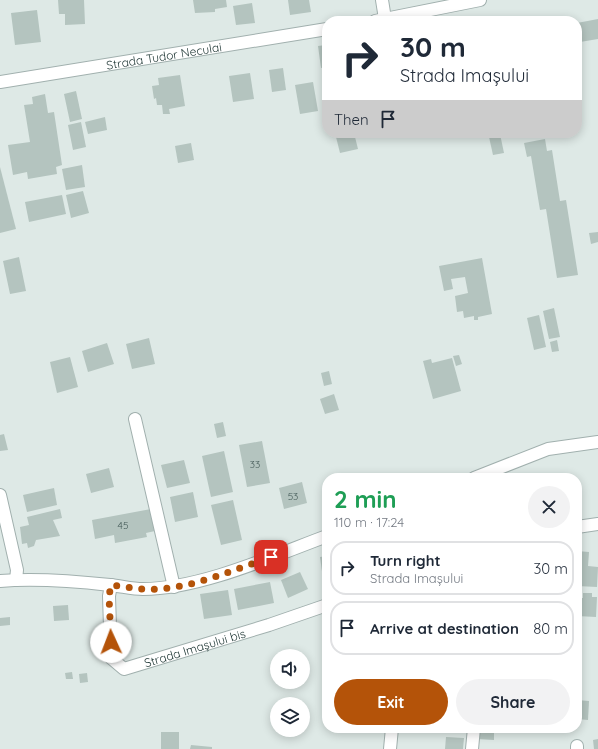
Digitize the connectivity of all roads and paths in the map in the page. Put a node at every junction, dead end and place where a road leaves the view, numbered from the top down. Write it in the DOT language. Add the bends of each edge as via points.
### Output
graph roads {
  1 [pos="382,0"];
  2 [pos="480,0"];
  3 [pos="380,16"];
  4 [pos="400,16"];
  5 [pos="322,30"];
  6 [pos="0,82"];
  7 [pos="135,420"];
  8 [pos="598,442"];
  9 [pos="487,473"];
  10 [pos="0,495"];
  11 [pos="598,524"];
  12 [pos="582,526"];
  13 [pos="322,538"];
  14 [pos="16,580"];
  15 [pos="0,581"];
  16 [pos="111,585"];
  17 [pos="174,587"];
  18 [pos="322,607"];
  19 [pos="392,733"];
  20 [pos="474,733"];
  21 [pos="390,749"];
  22 [pos="472,749"];
  1 -- 3 [label="street"];
  2 -- 4 [label="street"];
  5 -- 6 [label="street, Strada Tudor Neculai"];
  7 -- 17 [label="street"];
  8 -- 9 [label="street" via="548,449"];
  10 -- 14 [label="street"];
  11 -- 12 [label="street"];
  13 -- 17 [label="street" via="210,578"];
  14 -- 15 [label="street"];
  14 -- 16 [label="street"];
  16 -- 17 [label="street" via="142,589"];
  16 -- 18 [label="street, Strada Imașului bis" via="111,658 124,669"];
  19 -- 21 [label="street"];
  20 -- 22 [label="street"];
}
